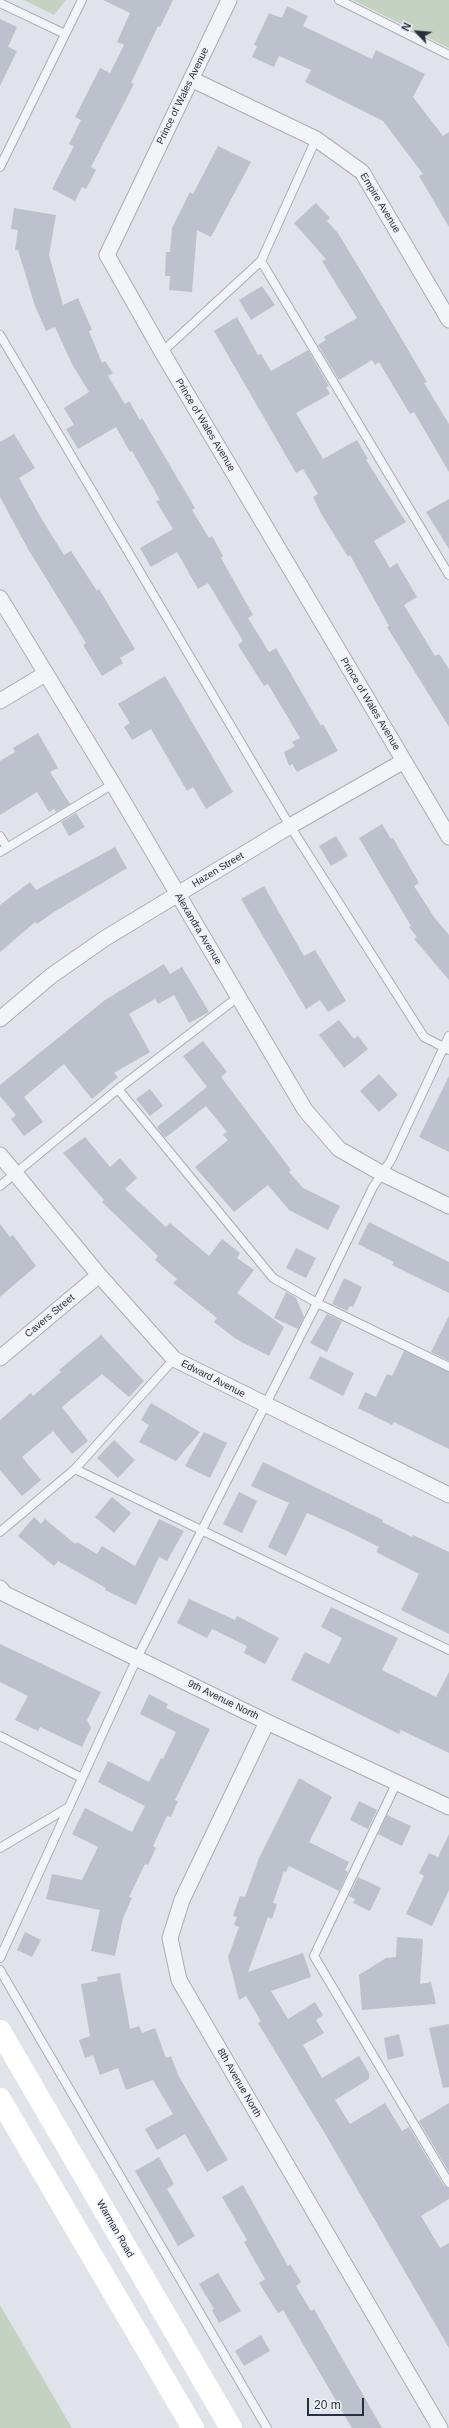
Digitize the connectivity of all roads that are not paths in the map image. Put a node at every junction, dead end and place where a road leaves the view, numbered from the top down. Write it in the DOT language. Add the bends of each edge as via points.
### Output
graph roads {
  1 [pos="82,0"];
  2 [pos="229,0"];
  3 [pos="339,0"];
  4 [pos="0,3"];
  5 [pos="65,34"];
  6 [pos="449,55"];
  7 [pos="192,79"];
  8 [pos="316,139"];
  9 [pos="0,167"];
  10 [pos="261,261"];
  11 [pos="449,320"];
  12 [pos="0,335"];
  13 [pos="162,352"];
  14 [pos="449,575"];
  15 [pos="0,598"];
  16 [pos="45,674"];
  17 [pos="0,701"];
  18 [pos="404,761"];
  19 [pos="113,784"];
  20 [pos="290,826"];
  21 [pos="0,836"];
  22 [pos="449,837"];
  23 [pos="3,849"];
  24 [pos="177,895"];
  25 [pos="238,998"];
  26 [pos="0,1019"];
  27 [pos="449,1036"];
  28 [pos="446,1049"];
  29 [pos="118,1089"];
  30 [pos="0,1155"];
  31 [pos="15,1173"];
  32 [pos="381,1173"];
  33 [pos="0,1186"];
  34 [pos="449,1206"];
  35 [pos="99,1275"];
  36 [pos="317,1303"];
  37 [pos="0,1358"];
  38 [pos="174,1358"];
  39 [pos="449,1367"];
  40 [pos="264,1405"];
  41 [pos="75,1469"];
  42 [pos="449,1495"];
  43 [pos="202,1530"];
  44 [pos="0,1532"];
  45 [pos="0,1588"];
  46 [pos="449,1650"];
  47 [pos="137,1658"];
  48 [pos="267,1722"];
  49 [pos="0,1736"];
  50 [pos="82,1778"];
  51 [pos="397,1782"];
  52 [pos="69,1807"];
  53 [pos="449,1807"];
  54 [pos="0,1848"];
  55 [pos="0,1958"];
  56 [pos="0,1970"];
  57 [pos="0,2031"];
  58 [pos="0,2099"];
  59 [pos="449,2183"];
  60 [pos="193,2428"];
  61 [pos="231,2428"];
  62 [pos="267,2428"];
  63 [pos="440,2428"];
  1 -- 5 [label="lane"];
  2 -- 7 [label="street, Prince of Wales Avenue"];
  3 -- 6 [label="lane"];
  4 -- 5 [label="lane"];
  5 -- 9 [label="lane"];
  7 -- 8 [label="street, Empire Avenue"];
  7 -- 13 [label="street, Prince of Wales Avenue" via="107,255"];
  8 -- 10 [label="lane"];
  8 -- 11 [label="street, Empire Avenue" via="362,172"];
  10 -- 13 [label="lane"];
  10 -- 14 [label="lane"];
  12 -- 20 [label="lane"];
  13 -- 18 [label="street, Prince of Wales Avenue"];
  15 -- 16 [label="street, Alexandra Avenue"];
  16 -- 17 [label="street"];
  16 -- 19 [label="street, Alexandra Avenue"];
  18 -- 20 [label="street, Hazen Street"];
  18 -- 22 [label="street, Prince of Wales Avenue"];
  19 -- 23 [label="lane"];
  19 -- 24 [label="street, Alexandra Avenue"];
  20 -- 24 [label="street, Hazen Street"];
  20 -- 28 [label="lane" via="424,1037"];
  21 -- 23 [label="lane"];
  24 -- 25 [label="street, Alexandra Avenue"];
  24 -- 26 [label="street, Hazen Street" via="74,959"];
  25 -- 29 [label="lane"];
  25 -- 32 [label="street, Alexandra Avenue" via="305,1110 339,1149"];
  27 -- 28 [label="lane"];
  28 -- 32 [label="lane" via="392,1160"];
  29 -- 31 [label="lane"];
  29 -- 36 [label="lane" via="273,1278"];
  30 -- 31 [label="street, Edward Avenue"];
  31 -- 33 [label="lane"];
  31 -- 35 [label="street, Edward Avenue"];
  32 -- 34 [label="street, Alexandra Avenue"];
  32 -- 36 [label="lane"];
  35 -- 37 [label="street, Cavers Street"];
  35 -- 38 [label="street, Edward Avenue"];
  36 -- 39 [label="lane"];
  36 -- 40 [label="lane"];
  38 -- 40 [label="street, Edward Avenue"];
  38 -- 41 [label="lane"];
  40 -- 42 [label="street, Edward Avenue"];
  40 -- 43 [label="lane"];
  41 -- 43 [label="lane"];
  41 -- 44 [label="lane"];
  43 -- 46 [label="lane"];
  43 -- 47 [label="lane"];
  45 -- 47 [label="street, 9th Avenue North" via="5,1594"];
  47 -- 48 [label="street, 9th Avenue North"];
  47 -- 50 [label="lane"];
  48 -- 51 [label="street, 9th Avenue North"];
  48 -- 63 [label="street, 8th Avenue North" via="182,1900 170,1938 179,1980"];
  49 -- 50 [label="lane"];
  50 -- 52 [label="lane"];
  51 -- 53 [label="street, 9th Avenue North"];
  51 -- 59 [label="lane" via="314,1956"];
  52 -- 54 [label="lane"];
  52 -- 55 [label="lane"];
  56 -- 62 [label="lane"];
  57 -- 61 [label="main road, Warman Road"];
  58 -- 60 [label="main road"];
}
